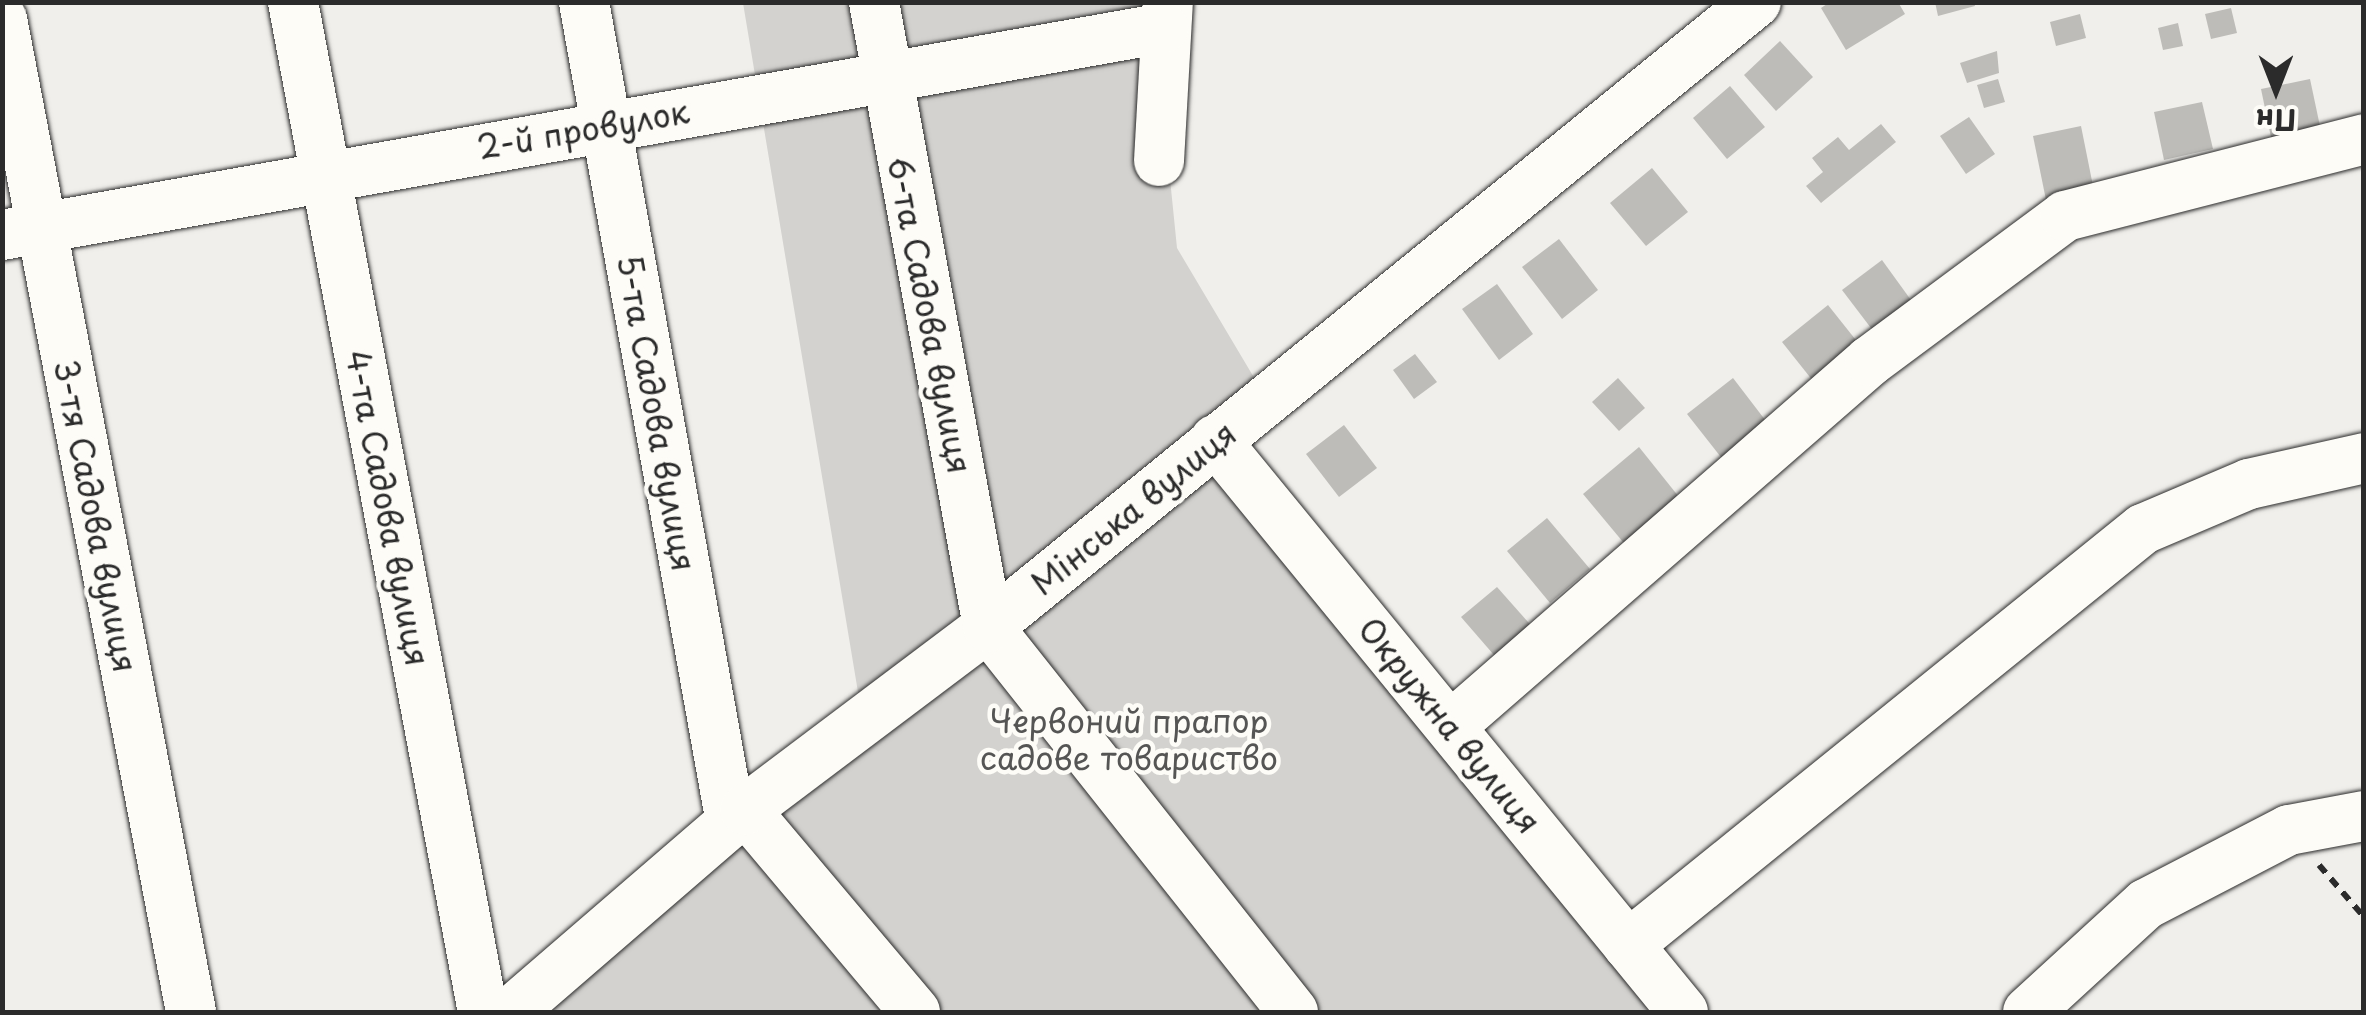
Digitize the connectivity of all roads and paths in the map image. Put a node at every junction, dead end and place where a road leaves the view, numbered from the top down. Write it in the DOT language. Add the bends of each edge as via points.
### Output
graph roads {
  1 [pos="293,2"];
  2 [pos="584,2"];
  3 [pos="874,2"];
  4 [pos="1756,2"];
  5 [pos="1166,15"];
  6 [pos="2,18"];
  7 [pos="886,75"];
  8 [pos="606,124"];
  9 [pos="2364,138"];
  10 [pos="1159,161"];
  11 [pos="326,177"];
  12 [pos="22,232"];
  13 [pos="1216,440"];
  14 [pos="2364,458"];
  15 [pos="988,627"];
  16 [pos="1452,725"];
  17 [pos="738,816"];
  18 [pos="2364,816"];
  19 [pos="2289,830"];
  20 [pos="2364,917"];
  21 [pos="1628,946"];
  22 [pos="515,1009"];
  23 [pos="191,1012"];
  24 [pos="915,1012"];
  25 [pos="1293,1012"];
  26 [pos="1683,1012"];
  27 [pos="2028,1012"];
  1 -- 11 [label="street, 4-та Садова вулиця"];
  2 -- 8 [label="street, 5-та Садова вулиця"];
  3 -- 7 [label="street, 6-та Садова вулиця"];
  4 -- 13 [label="street, Мінська вулиця"];
  5 -- 7 [label="street, 2-й провулок"];
  5 -- 10 [label="street"];
  6 -- 12 [label="street, 3-тя Садова вулиця"];
  7 -- 8 [label="street, 2-й провулок"];
  7 -- 15 [label="street, 6-та Садова вулиця"];
  8 -- 11 [label="street, 2-й провулок"];
  8 -- 17 [label="street, 5-та Садова вулиця"];
  9 -- 16 [label="street" via="2065,216 1870,361"];
  11 -- 12 [label="street, 2-й провулок"];
  11 -- 22 [label="street, 4-та Садова вулиця"];
  12 -- 23 [label="street, 3-тя Садова вулиця"];
  13 -- 15 [label="street, Мінська вулиця"];
  13 -- 16 [label="street, Окружна вулиця"];
  14 -- 21 [label="street" via="2250,484 2143,529"];
  15 -- 17 [label="street, Мінська вулиця"];
  15 -- 25 [label="street"];
  16 -- 21 [label="street, Окружна вулиця"];
  17 -- 22 [label="street, Мінська вулиця"];
  17 -- 24 [label="street"];
  18 -- 19 [label="street"];
  19 -- 20 [label="path"];
  19 -- 27 [label="street" via="2146,904"];
  21 -- 26 [label="street, Окружна вулиця"];
}
